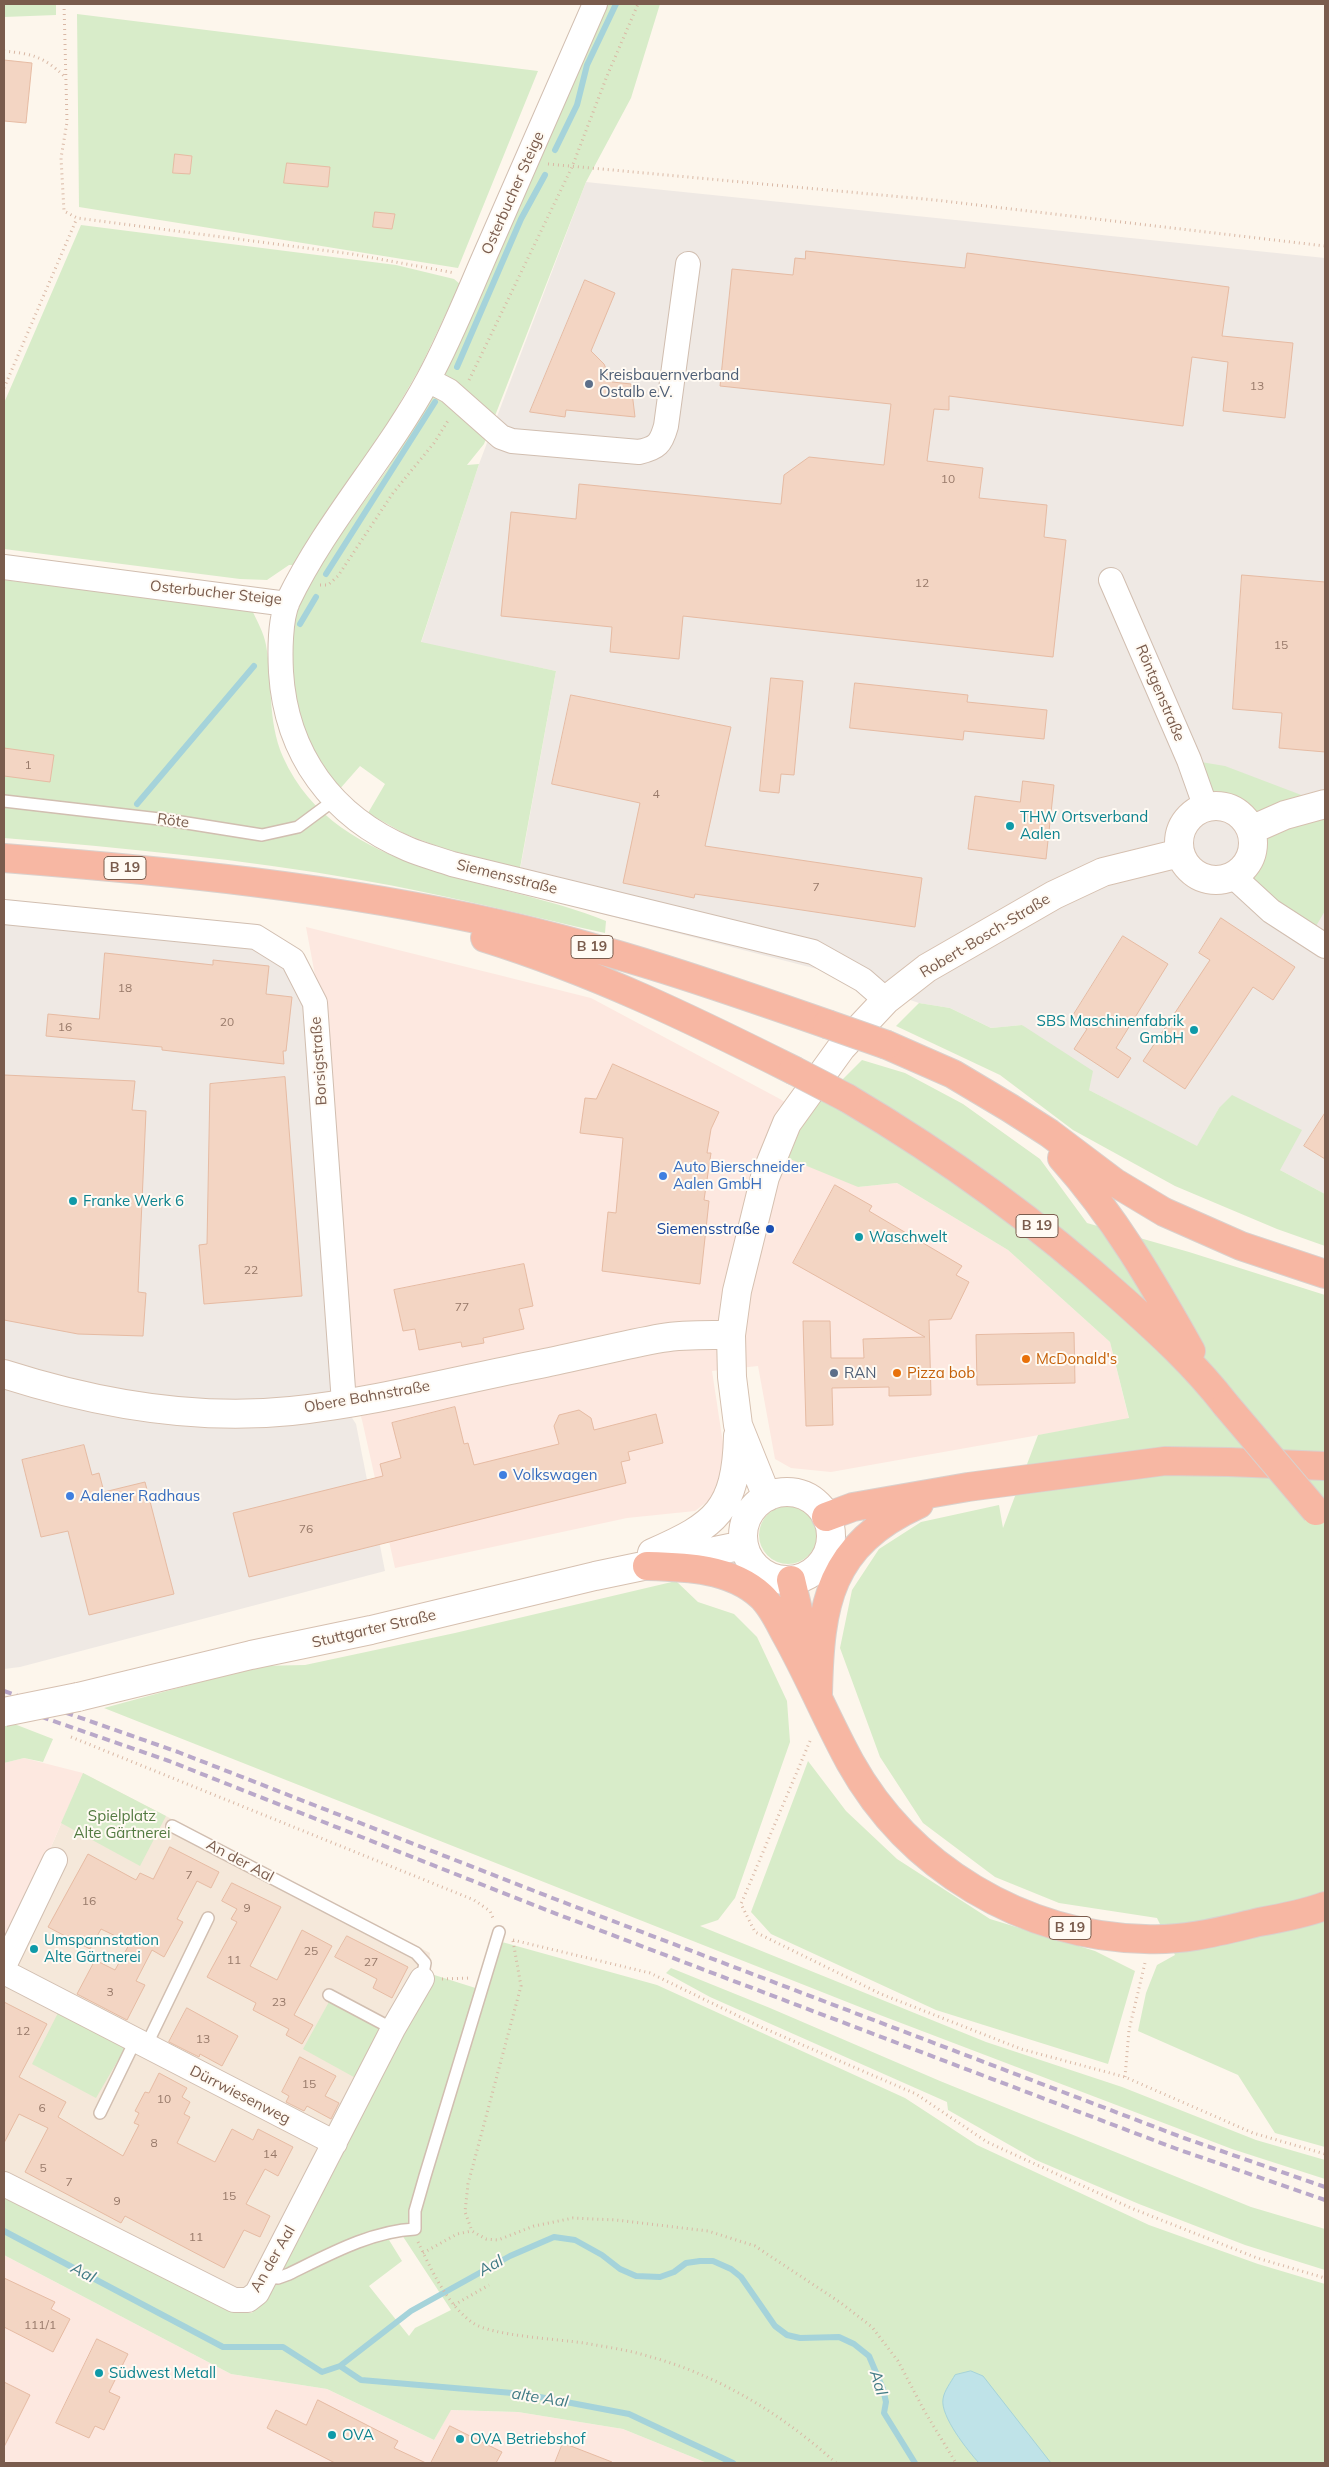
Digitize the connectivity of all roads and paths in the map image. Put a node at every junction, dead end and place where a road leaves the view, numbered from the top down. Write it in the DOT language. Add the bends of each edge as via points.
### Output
graph roads {
  1 [pos="64,4"];
  2 [pos="595,4"];
  3 [pos="638,4"];
  4 [pos="4,52"];
  5 [pos="64,76"];
  6 [pos="526,162"];
  7 [pos="572,167"];
  8 [pos="76,218"];
  9 [pos="1325,246"];
  10 [pos="688,264"];
  11 [pos="476,277"];
  12 [pos="428,380"];
  13 [pos="4,388"];
  14 [pos="460,399"];
  15 [pos="4,567"];
  16 [pos="1111,580"];
  17 [pos="300,581"];
  18 [pos="287,604"];
  19 [pos="4,801"];
  20 [pos="333,801"];
  21 [pos="1325,804"];
  22 [pos="1206,808"];
  23 [pos="1251,830"];
  24 [pos="1180,853"];
  25 [pos="4,858"];
  26 [pos="1234,877"];
  27 [pos="350,897"];
  28 [pos="4,912"];
  29 [pos="1325,946"];
  30 [pos="886,1000"];
  31 [pos="1010,1108"];
  32 [pos="1325,1274"];
  33 [pos="730,1335"];
  34 [pos="4,1374"];
  35 [pos="1207,1381"];
  36 [pos="344,1403"];
  37 [pos="738,1425"];
  38 [pos="1325,1466"];
  39 [pos="968,1487"];
  40 [pos="767,1497"];
  41 [pos="826,1516"];
  42 [pos="1321,1516"];
  43 [pos="744,1545"];
  44 [pos="647,1566"];
  45 [pos="596,1576"];
  46 [pos="791,1580"];
  47 [pos="818,1695"];
  48 [pos="4,1712"];
  49 [pos="71,1737"];
  50 [pos="810,1741"];
  51 [pos="172,1826"];
  52 [pos="55,1860"];
  53 [pos="1325,1893"];
  54 [pos="1325,1906"];
  55 [pos="208,1918"];
  56 [pos="1259,1922"];
  57 [pos="499,1932"];
  58 [pos="513,1940"];
  59 [pos="1145,1940"];
  60 [pos="4,1966"];
  61 [pos="4,1972"];
  62 [pos="485,1978"];
  63 [pos="422,1979"];
  64 [pos="329,1995"];
  65 [pos="393,2029"];
  66 [pos="140,2044"];
  67 [pos="1125,2077"];
  68 [pos="100,2113"];
  69 [pos="335,2143"];
  70 [pos="1325,2154"];
  71 [pos="4,2184"];
  72 [pos="472,2231"];
  73 [pos="423,2253"];
  74 [pos="425,2257"];
  75 [pos="266,2276"];
  76 [pos="1325,2278"];
  77 [pos="489,2285"];
  78 [pos="454,2305"];
  79 [pos="836,2463"];
  80 [pos="956,2463"];
  1 -- 5 [label="path"];
  2 -- 6 [label="street, Osterbucher Steige"];
  3 -- 7 [label="path"];
  4 -- 5 [label="path" via="30,54 48,60"];
  5 -- 8 [label="path" via="67,122 60,158 64,211"];
  6 -- 7 [label="path"];
  6 -- 11 [label="street, Osterbucher Steige"];
  7 -- 9 [label="path" via="935,200"];
  7 -- 14 [label="path"];
  8 -- 11 [label="path" via="352,254"];
  8 -- 13 [label="path"];
  10 -- 14 [label="street" via="666,426 662,439 653,449 639,452 512,441 501,437"];
  11 -- 12 [label="street, Osterbucher Steige"];
  12 -- 14 [label="street"];
  12 -- 17 [label="street, Osterbucher Steige" via="378,462 321,543"];
  14 -- 17 [label="path" via="434,443 393,493 338,576 328,584"];
  15 -- 18 [label="street, Osterbucher Steige"];
  16 -- 22 [label="street, Röntgenstraße" via="1190,760"];
  17 -- 18 [label="street, Osterbucher Steige"];
  18 -- 20 [label="street, Siemensstraße" via="280,652 282,697 294,738 312,772"];
  19 -- 20 [label="lane, Röte" via="262,835 298,827"];
  20 -- 30 [label="street, Siemensstraße" via="362,824 407,849 452,864 813,952 863,980"];
  21 -- 23 [label="street" via="1284,815"];
  22 -- 23 [label="street" via="1221,806 1234,810"];
  22 -- 24 [label="street" via="1193,814 1184,825 1179,839"];
  23 -- 26 [label="street" via="1254,843 1251,857"];
  24 -- 26 [label="street" via="1188,867 1201,878 1219,881"];
  24 -- 30 [label="street, Robert-Bosch-Straße" via="1103,872 1054,895 927,968"];
  25 -- 27 [label="highway, B 19" via="236,880"];
  26 -- 29 [label="street" via="1272,911"];
  27 -- 31 [label="highway, B 19, bridge" via="437,911 565,940 692,977 886,1045 953,1074"];
  27 -- 35 [label="highway, B 19, bridge" via="505,944 634,992 847,1098 916,1139 1040,1228 1151,1325"];
  28 -- 36 [label="street, Borsigstraße" via="256,937 293,960 315,1003"];
  30 -- 33 [label="street, Robert-Bosch-Straße" via="840,1048 787,1123 765,1177 737,1291"];
  31 -- 32 [label="highway, B 19" via="1114,1182 1164,1212 1225,1240"];
  31 -- 35 [label="highway, B 19" via="1050,1145 1111,1219"];
  33 -- 36 [label="street, Obere Bahnstraße" via="664,1338"];
  33 -- 37 [label="street, Robert-Bosch-Straße"];
  34 -- 36 [label="street, Obere Bahnstraße" via="53,1390 176,1411 236,1414"];
  35 -- 42 [label="highway, B 19, bridge"];
  37 -- 40 [label="street, Robert-Bosch-Straße"];
  37 -- 45 [label="street" via="735,1478 731,1492 707,1525"];
  38 -- 39 [label="highway, B 19" via="1165,1461"];
  39 -- 41 [label="highway, B 19" via="854,1507"];
  39 -- 47 [label="highway, B 19" via="892,1516 863,1538 846,1560 829,1597 822,1630"];
  40 -- 41 [label="street" via="794,1493 807,1497"];
  40 -- 43 [label="street" via="747,1517"];
  41 -- 46 [label="street" via="831,1537 826,1557 811,1573"];
  43 -- 44 [label="street, Stuttgarter Straße"];
  43 -- 46 [label="street" via="753,1564 761,1571 781,1580"];
  44 -- 45 [label="street, Stuttgarter Straße"];
  44 -- 47 [label="highway" via="713,1572 746,1585 762,1596"];
  45 -- 48 [label="street, Stuttgarter Straße, bridge"];
  46 -- 47 [label="highway"];
  47 -- 59 [label="highway, B 19" via="865,1787 904,1836 927,1857 958,1880 1018,1911 1086,1932"];
  49 -- 57 [label="path" via="474,1900 490,1911"];
  50 -- 67 [label="path" via="740,1904 755,1932 881,1994 1021,2050"];
  51 -- 63 [label="lane, An der Aal" via="416,1953 426,1963"];
  52 -- 60 [label="street"];
  53 -- 56 [label="highway, B 19"];
  54 -- 56 [label="highway, B 19" via="1288,1918"];
  55 -- 66 [label="lane"];
  56 -- 59 [label="highway, B 19" via="1201,1936"];
  57 -- 58 [label="path"];
  57 -- 62 [label="lane"];
  58 -- 72 [label="path" via="521,1986 468,2184 464,2212"];
  58 -- 76 [label="path" via="650,1973 761,2027 916,2094 987,2142 1131,2208 1257,2258"];
  59 -- 67 [label="path" via="1145,1968 1129,2030"];
  61 -- 66 [label="street, Dürrwiesenweg"];
  62 -- 63 [label="path"];
  62 -- 75 [label="lane" via="423,2185 415,2229 380,2234 290,2274 278,2278"];
  63 -- 65 [label="street, An der Aal"];
  64 -- 65 [label="lane"];
  65 -- 69 [label="street, An der Aal"];
  66 -- 68 [label="lane"];
  66 -- 69 [label="street, Dürrwiesenweg"];
  67 -- 70 [label="path" via="1253,2133"];
  69 -- 75 [label="street, An der Aal"];
  71 -- 75 [label="street, An der Aal" via="234,2300 248,2300 257,2293"];
  72 -- 73 [label="path" via="457,2234"];
  72 -- 80 [label="path" via="486,2239 498,2240 534,2226 573,2218 616,2220 708,2231 755,2246 872,2327 898,2361"];
  74 -- 78 [label="path"];
  77 -- 78 [label="path"];
  78 -- 79 [label="path" via="480,2327 625,2351 685,2368 763,2406"];
}
